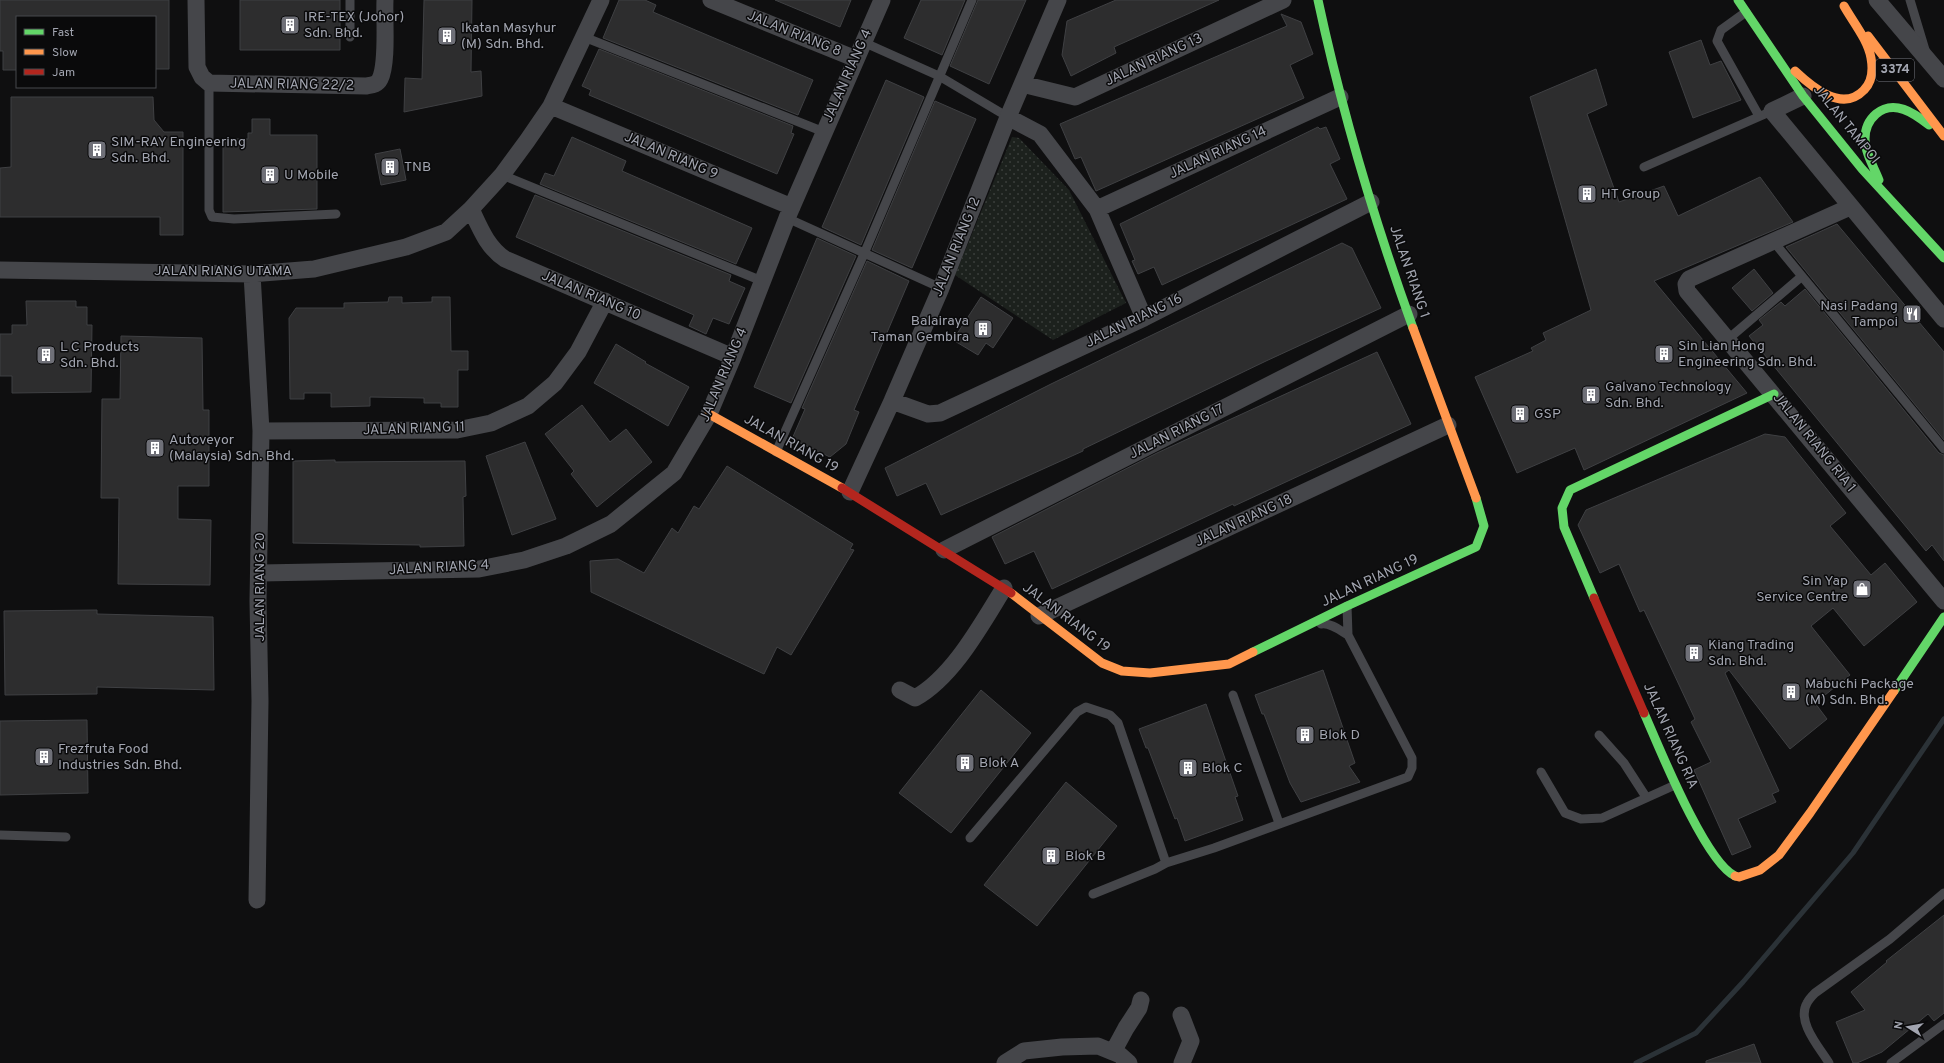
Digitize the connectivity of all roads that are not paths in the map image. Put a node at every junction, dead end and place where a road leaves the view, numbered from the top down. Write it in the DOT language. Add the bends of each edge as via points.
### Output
graph roads {
  1 [pos="196,0"];
  2 [pos="350,0"];
  3 [pos="385,0"];
  4 [pos="601,0"];
  5 [pos="711,0"];
  6 [pos="882,0"];
  7 [pos="972,0"];
  8 [pos="1058,0"];
  9 [pos="1283,0"];
  10 [pos="1318,0"];
  11 [pos="1738,0"];
  12 [pos="1877,0"];
  13 [pos="1910,0"];
  14 [pos="1842,3"];
  15 [pos="1746,12"];
  16 [pos="584,36"];
  17 [pos="350,37"];
  18 [pos="864,42"];
  19 [pos="1774,52"];
  20 [pos="856,59"];
  21 [pos="1928,60"];
  22 [pos="939,76"];
  23 [pos="1944,79"];
  24 [pos="209,83"];
  25 [pos="1022,84"];
  26 [pos="1803,96"];
  27 [pos="1340,97"];
  28 [pos="551,106"];
  29 [pos="1766,114"];
  30 [pos="1008,117"];
  31 [pos="824,132"];
  32 [pos="1943,133"];
  33 [pos="1644,167"];
  34 [pos="502,175"];
  35 [pos="1882,191"];
  36 [pos="1371,202"];
  37 [pos="1850,207"];
  38 [pos="471,209"];
  39 [pos="1097,209"];
  40 [pos="789,212"];
  41 [pos="336,214"];
  42 [pos="1773,241"];
  43 [pos="864,254"];
  44 [pos="1944,258"];
  45 [pos="0,270"];
  46 [pos="252,274"];
  47 [pos="1801,277"];
  48 [pos="762,281"];
  49 [pos="941,288"];
  50 [pos="605,301"];
  51 [pos="1409,314"];
  52 [pos="1144,318"];
  53 [pos="1944,320"];
  54 [pos="1728,340"];
  55 [pos="733,357"];
  56 [pos="1774,394"];
  57 [pos="892,401"];
  58 [pos="709,414"];
  59 [pos="1448,425"];
  60 [pos="261,431"];
  61 [pos="1944,449"];
  62 [pos="776,452"];
  63 [pos="850,492"];
  64 [pos="1476,547"];
  65 [pos="944,550"];
  66 [pos="260,573"];
  67 [pos="1004,588"];
  68 [pos="1944,601"];
  69 [pos="1347,606"];
  70 [pos="1039,616"];
  71 [pos="1944,617"];
  72 [pos="1301,630"];
  73 [pos="1348,635"];
  74 [pos="900,690"];
  75 [pos="1233,695"];
  76 [pos="1599,735"];
  77 [pos="1541,772"];
  78 [pos="1675,785"];
  79 [pos="1646,797"];
  80 [pos="1279,823"];
  81 [pos="0,835"];
  82 [pos="66,837"];
  83 [pos="970,838"];
  84 [pos="1166,863"];
  85 [pos="1944,893"];
  86 [pos="1092,894"];
  87 [pos="257,900"];
  88 [pos="1141,1000"];
  89 [pos="1181,1015"];
  90 [pos="1944,1024"];
  91 [pos="1113,1052"];
  92 [pos="1005,1063"];
  93 [pos="1129,1063"];
  94 [pos="1182,1063"];
  95 [pos="1829,1063"];
  96 [pos="1891,1063"];
  1 -- 24 [label="street, JALAN RIANG 22/2" via="197,67"];
  2 -- 17 [label="lane"];
  3 -- 24 [label="street, JALAN RIANG 22/2" via="384,64 380,79 373,85"];
  4 -- 16 [label="street, JALAN RIANG UTAMA"];
  5 -- 20 [label="street, JALAN RIANG 8"];
  6 -- 18 [label="street, JALAN RIANG 4"];
  7 -- 22 [label="lane"];
  8 -- 25 [label="street, JALAN RIANG 12"];
  9 -- 25 [label="street, JALAN RIANG 13" via="1076,97"];
  10 -- 27 [label="street, JALAN RIANG 1"];
  11 -- 15 [label="street, JALAN TAMPOI"];
  12 -- 21 [label="street"];
  13 -- 21 [label="lane"];
  14 -- 19 [label="street" via="1871,56 1872,72 1869,83 1862,93 1855,98 1837,99 1826,95 1811,86"];
  14 -- 32 [label="street, 3374"];
  15 -- 19 [label="street, JALAN TAMPOI"];
  15 -- 29 [label="lane" via="1721,30 1717,41"];
  16 -- 28 [label="street, JALAN RIANG UTAMA"];
  16 -- 31 [label="lane"];
  18 -- 20 [label="street, JALAN RIANG 4"];
  18 -- 22 [label="lane"];
  19 -- 26 [label="street, JALAN TAMPOI"];
  20 -- 31 [label="street, JALAN RIANG 4"];
  21 -- 23 [label="street"];
  22 -- 30 [label="lane"];
  22 -- 43 [label="lane"];
  24 -- 41 [label="lane" via="209,210 212,216 234,219"];
  25 -- 30 [label="street, JALAN RIANG 12"];
  26 -- 29 [label="street"];
  26 -- 35 [label="street, JALAN TAMPOI"];
  27 -- 36 [label="street, JALAN RIANG 1"];
  27 -- 39 [label="street, JALAN RIANG 14"];
  28 -- 34 [label="street, JALAN RIANG UTAMA"];
  28 -- 40 [label="street, JALAN RIANG 9"];
  29 -- 33 [label="lane"];
  29 -- 37 [label="street"];
  30 -- 39 [label="street" via="1040,134"];
  30 -- 49 [label="street, JALAN RIANG 12"];
  31 -- 40 [label="street, JALAN RIANG 4"];
  32 -- 35 [label="street" via="1905,109 1887,106 1879,110 1871,118 1865,138"];
  34 -- 38 [label="street, JALAN RIANG UTAMA"];
  34 -- 48 [label="lane"];
  35 -- 44 [label="street, JALAN TAMPOI"];
  36 -- 51 [label="street, JALAN RIANG 1"];
  36 -- 52 [label="street, JALAN RIANG 16"];
  37 -- 42 [label="street"];
  37 -- 53 [label="street"];
  38 -- 46 [label="street, JALAN RIANG UTAMA" via="446,232 406,247 314,269"];
  38 -- 50 [label="street, JALAN RIANG 10" via="495,253"];
  39 -- 52 [label="street"];
  40 -- 43 [label="lane"];
  40 -- 48 [label="street, JALAN RIANG 4"];
  42 -- 47 [label="lane"];
  42 -- 54 [label="street, JALAN RIANG RIA 1" via="1689,279 1686,284 1687,291"];
  43 -- 49 [label="lane"];
  43 -- 62 [label="lane"];
  45 -- 46 [label="street, JALAN RIANG UTAMA"];
  46 -- 60 [label="street, JALAN RIANG 20"];
  47 -- 54 [label="lane"];
  47 -- 61 [label="lane"];
  48 -- 55 [label="street, JALAN RIANG 4"];
  49 -- 57 [label="street, JALAN RIANG 12"];
  50 -- 55 [label="street, JALAN RIANG 10"];
  50 -- 60 [label="street, JALAN RIANG 11" via="578,352 555,383 528,406 491,423 457,430"];
  51 -- 59 [label="street, JALAN RIANG 1"];
  51 -- 65 [label="street, JALAN RIANG 17"];
  52 -- 57 [label="street, JALAN RIANG 16" via="940,413 928,414"];
  54 -- 56 [label="street, JALAN RIANG RIA 1"];
  55 -- 58 [label="street, JALAN RIANG 4"];
  56 -- 68 [label="street, JALAN RIANG RIA 1"];
  56 -- 78 [label="street, JALAN RIANG RIA" via="1570,490 1562,504 1564,527"];
  57 -- 63 [label="street, JALAN RIANG 12"];
  58 -- 62 [label="street, JALAN RIANG 19"];
  58 -- 66 [label="street, JALAN RIANG 4" via="674,473 611,524 566,546 524,560 479,569"];
  59 -- 64 [label="street, JALAN RIANG 1" via="1484,526"];
  59 -- 70 [label="street, JALAN RIANG 18"];
  60 -- 66 [label="street, JALAN RIANG 20"];
  62 -- 63 [label="street, JALAN RIANG 19"];
  63 -- 65 [label="street, JALAN RIANG 19"];
  64 -- 69 [label="street, JALAN RIANG 19"];
  65 -- 67 [label="street, JALAN RIANG 19"];
  66 -- 87 [label="street, JALAN RIANG 20"];
  67 -- 70 [label="street, JALAN RIANG 19"];
  67 -- 74 [label="street" via="957,659 928,691 915,698"];
  69 -- 72 [label="street, JALAN RIANG 19"];
  69 -- 73 [label="lane"];
  70 -- 72 [label="street, JALAN RIANG 19" via="1102,663 1134,673 1229,664"];
  71 -- 78 [label="street, JALAN RIANG RIA" via="1806,819 1779,855 1760,870 1739,877 1728,872 1717,861"];
  72 -- 73 [label="lane" via="1323,623"];
  73 -- 80 [label="lane" via="1408,748 1412,768 1408,776"];
  75 -- 80 [label="lane"];
  76 -- 79 [label="lane" via="1624,763"];
  77 -- 79 [label="lane" via="1565,813 1581,819 1602,818"];
  78 -- 79 [label="lane"];
  80 -- 84 [label="lane"];
  81 -- 82 [label="lane"];
  83 -- 84 [label="lane" via="1077,712 1086,707 1110,715 1118,724"];
  84 -- 86 [label="lane"];
  85 -- 95 [label="lane" via="1890,939 1815,992 1806,1004 1804,1016 1808,1030"];
  88 -- 91 [label="street" via="1139,1008"];
  89 -- 94 [label="street" via="1191,1041"];
  90 -- 96 [label="lane"];
  91 -- 92 [label="street" via="1098,1046 1062,1047 1024,1051"];
  91 -- 93 [label="street"];
}
